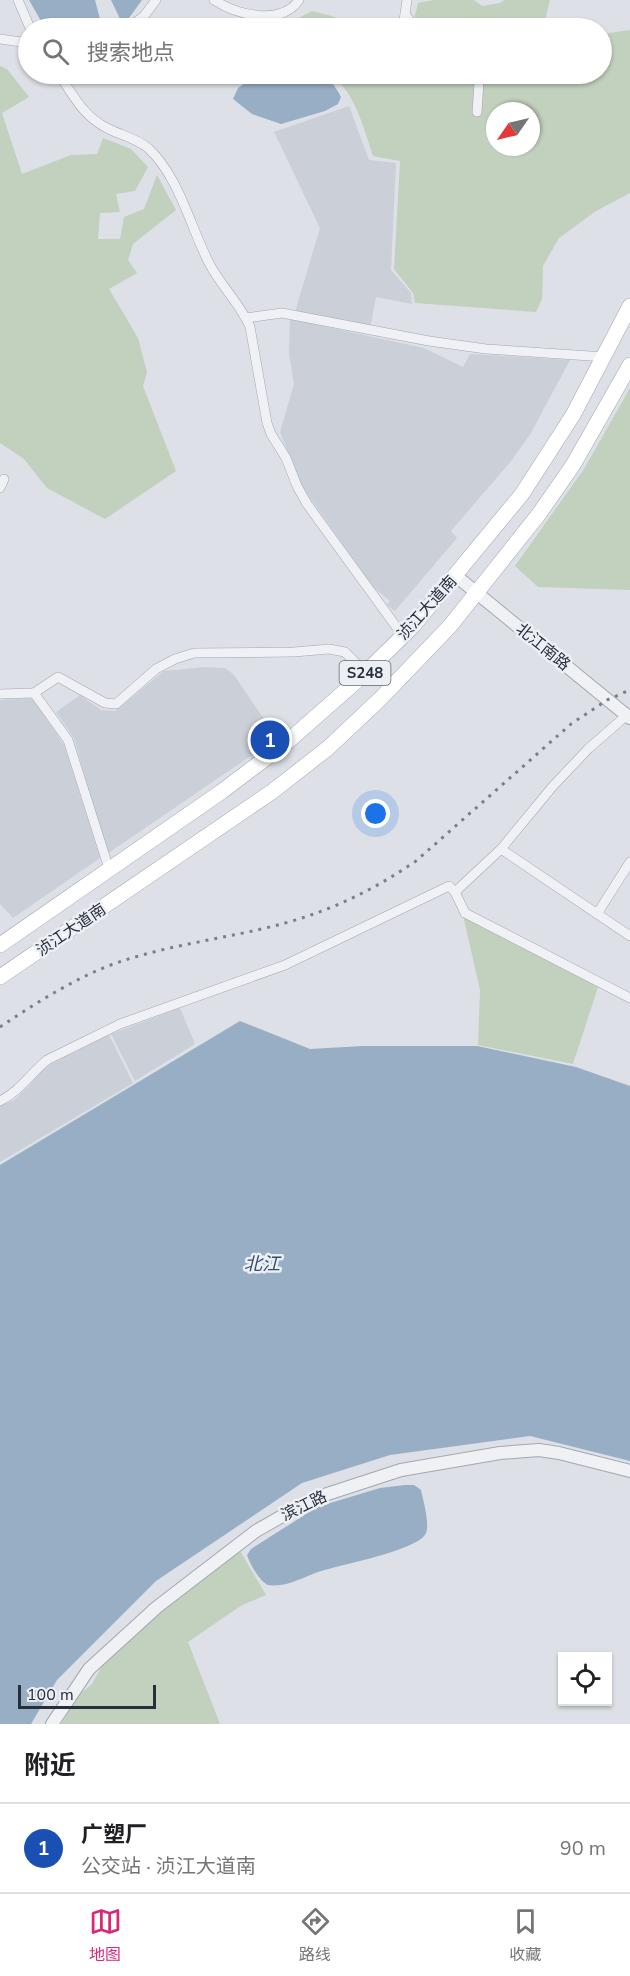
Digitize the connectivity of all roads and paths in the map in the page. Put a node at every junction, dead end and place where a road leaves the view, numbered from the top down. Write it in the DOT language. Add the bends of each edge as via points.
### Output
graph roads {
  1 [pos="18,0"];
  2 [pos="156,0"];
  3 [pos="214,0"];
  4 [pos="299,0"];
  5 [pos="407,0"];
  6 [pos="405,14"];
  7 [pos="26,18"];
  8 [pos="141,18"];
  9 [pos="404,18"];
  10 [pos="408,18"];
  11 [pos="0,39"];
  12 [pos="18,42"];
  13 [pos="67,84"];
  14 [pos="479,84"];
  15 [pos="477,112"];
  16 [pos="630,306"];
  17 [pos="246,318"];
  18 [pos="604,357"];
  19 [pos="630,365"];
  20 [pos="456,576"];
  21 [pos="477,593"];
  22 [pos="403,636"];
  23 [pos="366,672"];
  24 [pos="34,693"];
  25 [pos="0,694"];
  26 [pos="628,717"];
  27 [pos="501,849"];
  28 [pos="630,861"];
  29 [pos="109,869"];
  30 [pos="455,892"];
  31 [pos="597,914"];
  32 [pos="630,936"];
  33 [pos="0,945"];
  34 [pos="0,977"];
  35 [pos="630,998"];
  36 [pos="0,1101"];
  37 [pos="630,1471"];
  38 [pos="52,1724"];
  1 -- 7 [label="street"];
  2 -- 8 [label="street"];
  3 -- 4 [label="street" via="234,10 276,15 288,12"];
  5 -- 6 [label="street"];
  6 -- 9 [label="street"];
  6 -- 10 [label="street"];
  11 -- 12 [label="street"];
  13 -- 17 [label="street" via="88,116 138,141 156,158 174,187 211,267"];
  14 -- 15 [label="street"];
  16 -- 18 [label="main road, 浈江大道南 / S248"];
  17 -- 18 [label="street" via="282,313 486,349"];
  17 -- 22 [label="street" via="271,434 307,504"];
  18 -- 20 [label="main road, 浈江大道南 / S248" via="573,415 522,494"];
  19 -- 21 [label="main road, 浈江大道南 / S248" via="556,489"];
  20 -- 21 [label="street, 北江南路"];
  20 -- 22 [label="main road, 浈江大道南 / S248"];
  21 -- 26 [label="street, 北江南路"];
  21 -- 34 [label="main road, 浈江大道南 / S248" via="404,675 328,748 236,818"];
  22 -- 23 [label="main road, 浈江大道南 / S248"];
  23 -- 24 [label="street" via="345,652 329,649 194,653 156,669 116,704 105,703 58,677"];
  23 -- 29 [label="main road, 浈江大道南 / S248" via="286,743"];
  24 -- 25 [label="street"];
  24 -- 29 [label="street" via="68,740"];
  26 -- 27 [label="street" via="588,749"];
  27 -- 30 [label="street"];
  27 -- 31 [label="street"];
  28 -- 31 [label="street"];
  29 -- 33 [label="main road, 浈江大道南 / S248"];
  30 -- 35 [label="street" via="465,913"];
  30 -- 36 [label="street" via="448,886 285,965 120,1024 47,1060 12,1095"];
  31 -- 32 [label="street"];
  37 -- 38 [label="street, 滨江路" via="539,1450 501,1453 401,1470 312,1499 256,1531 157,1606 89,1669"];
}
